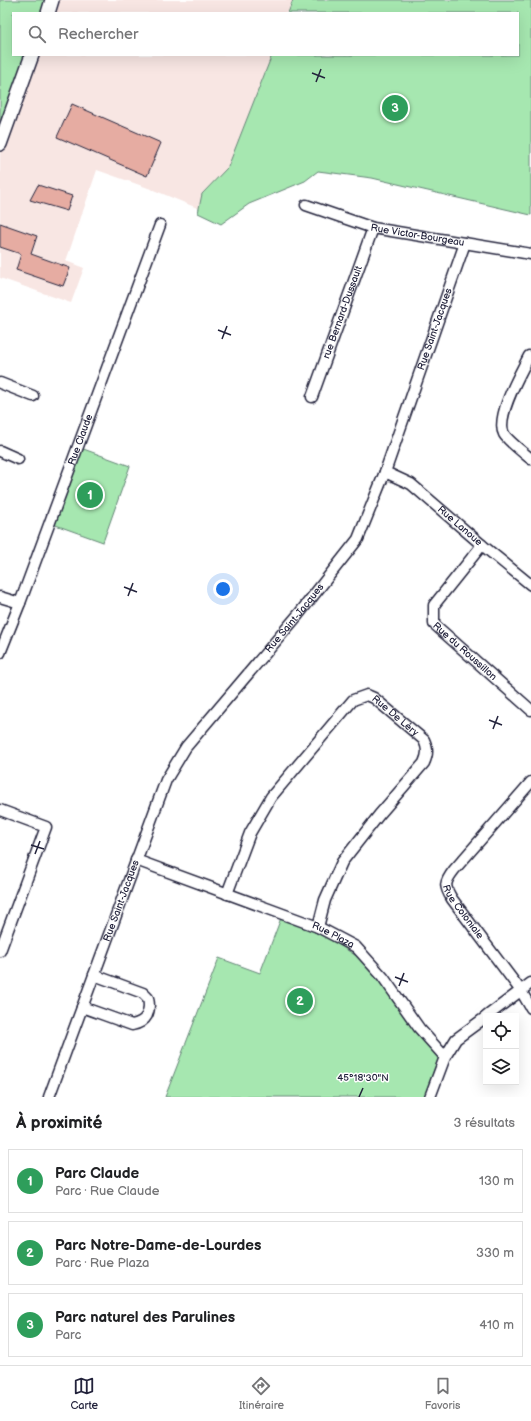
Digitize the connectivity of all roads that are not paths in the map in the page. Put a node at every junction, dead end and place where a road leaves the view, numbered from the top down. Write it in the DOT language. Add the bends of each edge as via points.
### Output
graph roads {
  1 [pos="52,0"];
  2 [pos="48,12"];
  3 [pos="32,56"];
  4 [pos="0,144"];
  5 [pos="306,205"];
  6 [pos="160,225"];
  7 [pos="373,228"];
  8 [pos="465,243"];
  9 [pos="531,254"];
  10 [pos="531,356"];
  11 [pos="0,383"];
  12 [pos="33,396"];
  13 [pos="312,397"];
  14 [pos="0,451"];
  15 [pos="18,459"];
  16 [pos="531,459"];
  17 [pos="385,472"];
  18 [pos="482,545"];
  19 [pos="531,585"];
  20 [pos="0,597"];
  21 [pos="20,604"];
  22 [pos="0,652"];
  23 [pos="531,710"];
  24 [pos="531,782"];
  25 [pos="0,810"];
  26 [pos="136,860"];
  27 [pos="227,894"];
  28 [pos="318,927"];
  29 [pos="0,951"];
  30 [pos="94,975"];
  31 [pos="531,984"];
  32 [pos="521,991"];
  33 [pos="82,1007"];
  34 [pos="531,1008"];
  35 [pos="491,1013"];
  36 [pos="483,1019"];
  37 [pos="445,1057"];
  38 [pos="49,1097"];
  39 [pos="430,1097"];
  1 -- 2 [label="main road"];
  3 -- 4 [label="main road"];
  5 -- 7 [label="street, Rue Victor-Bourgeau"];
  6 -- 21 [label="street, Rue Claude"];
  7 -- 8 [label="street, Rue Victor-Bourgeau"];
  7 -- 13 [label="street, rue Bernard-Dussault"];
  8 -- 9 [label="street, Rue Victor-Bourgeau"];
  8 -- 17 [label="street, Rue Saint-Jacques"];
  10 -- 16 [label="street" via="509,395 502,427 504,435"];
  11 -- 12 [label="street"];
  14 -- 15 [label="street"];
  17 -- 18 [label="street, Rue Lanoue" via="411,484"];
  17 -- 26 [label="street, Rue Saint-Jacques" via="358,539 186,747 166,780"];
  18 -- 19 [label="street, Rue Lanoue"];
  18 -- 23 [label="street, Rue du Roussillon" via="434,605 434,624"];
  20 -- 21 [label="street"];
  21 -- 22 [label="street, Rue Claude"];
  24 -- 32 [label="street, Rue Coloniale" via="446,880 446,889 452,899"];
  25 -- 29 [label="street" via="46,827"];
  26 -- 27 [label="street, Rue Plaza"];
  26 -- 30 [label="street, Rue Saint-Jacques"];
  27 -- 28 [label="street, Rue Plaza"];
  27 -- 28 [label="street, Rue De Léry" via="250,833 271,797 354,700 367,695 424,740 428,748 427,756 424,763 379,814 342,862"];
  28 -- 37 [label="street, Rue Plaza" via="356,947 383,977 419,1028"];
  30 -- 33 [label="street, Rue Saint-Jacques"];
  30 -- 33 [label="street" via="143,993 148,998 149,1010 138,1024 132,1025"];
  31 -- 32 [label="street"];
  32 -- 34 [label="street, Rue Coloniale"];
  32 -- 35 [label="street"];
  33 -- 38 [label="street, Rue Saint-Jacques"];
  36 -- 37 [label="street" via="456,1040"];
  37 -- 39 [label="street"];
}
